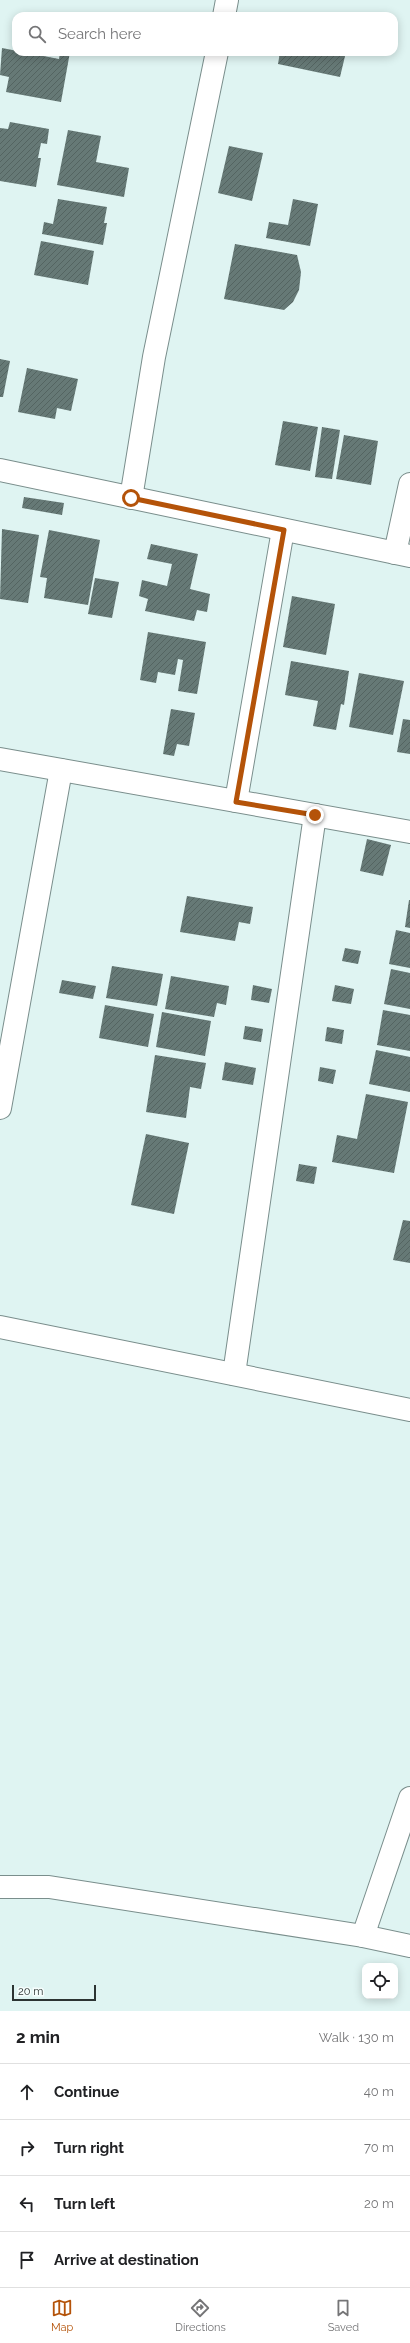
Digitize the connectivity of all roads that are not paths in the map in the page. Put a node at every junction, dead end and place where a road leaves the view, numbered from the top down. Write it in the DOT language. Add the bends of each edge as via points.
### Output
graph roads {
  1 [pos="228,0"];
  2 [pos="225,12"];
  3 [pos="216,56"];
  4 [pos="0,470"];
  5 [pos="410,484"];
  6 [pos="131,498"];
  7 [pos="284,530"];
  8 [pos="402,555"];
  9 [pos="0,759"];
  10 [pos="61,770"];
  11 [pos="236,802"];
  12 [pos="315,815"];
  13 [pos="410,832"];
  14 [pos="0,1108"];
  15 [pos="0,1327"];
  16 [pos="234,1374"];
  17 [pos="410,1410"];
  18 [pos="410,1798"];
  19 [pos="0,1887"];
  20 [pos="363,1936"];
  21 [pos="410,1946"];
  1 -- 2 [label="street"];
  3 -- 6 [label="street" via="154,357"];
  4 -- 6 [label="street"];
  5 -- 8 [label="street"];
  6 -- 7 [label="street"];
  7 -- 8 [label="street"];
  7 -- 11 [label="street"];
  9 -- 10 [label="street"];
  10 -- 11 [label="street"];
  10 -- 14 [label="street"];
  11 -- 12 [label="street"];
  12 -- 13 [label="street"];
  12 -- 16 [label="street"];
  15 -- 16 [label="street"];
  16 -- 17 [label="street"];
  18 -- 20 [label="street"];
  19 -- 20 [label="street" via="49,1887"];
  20 -- 21 [label="street"];
}
